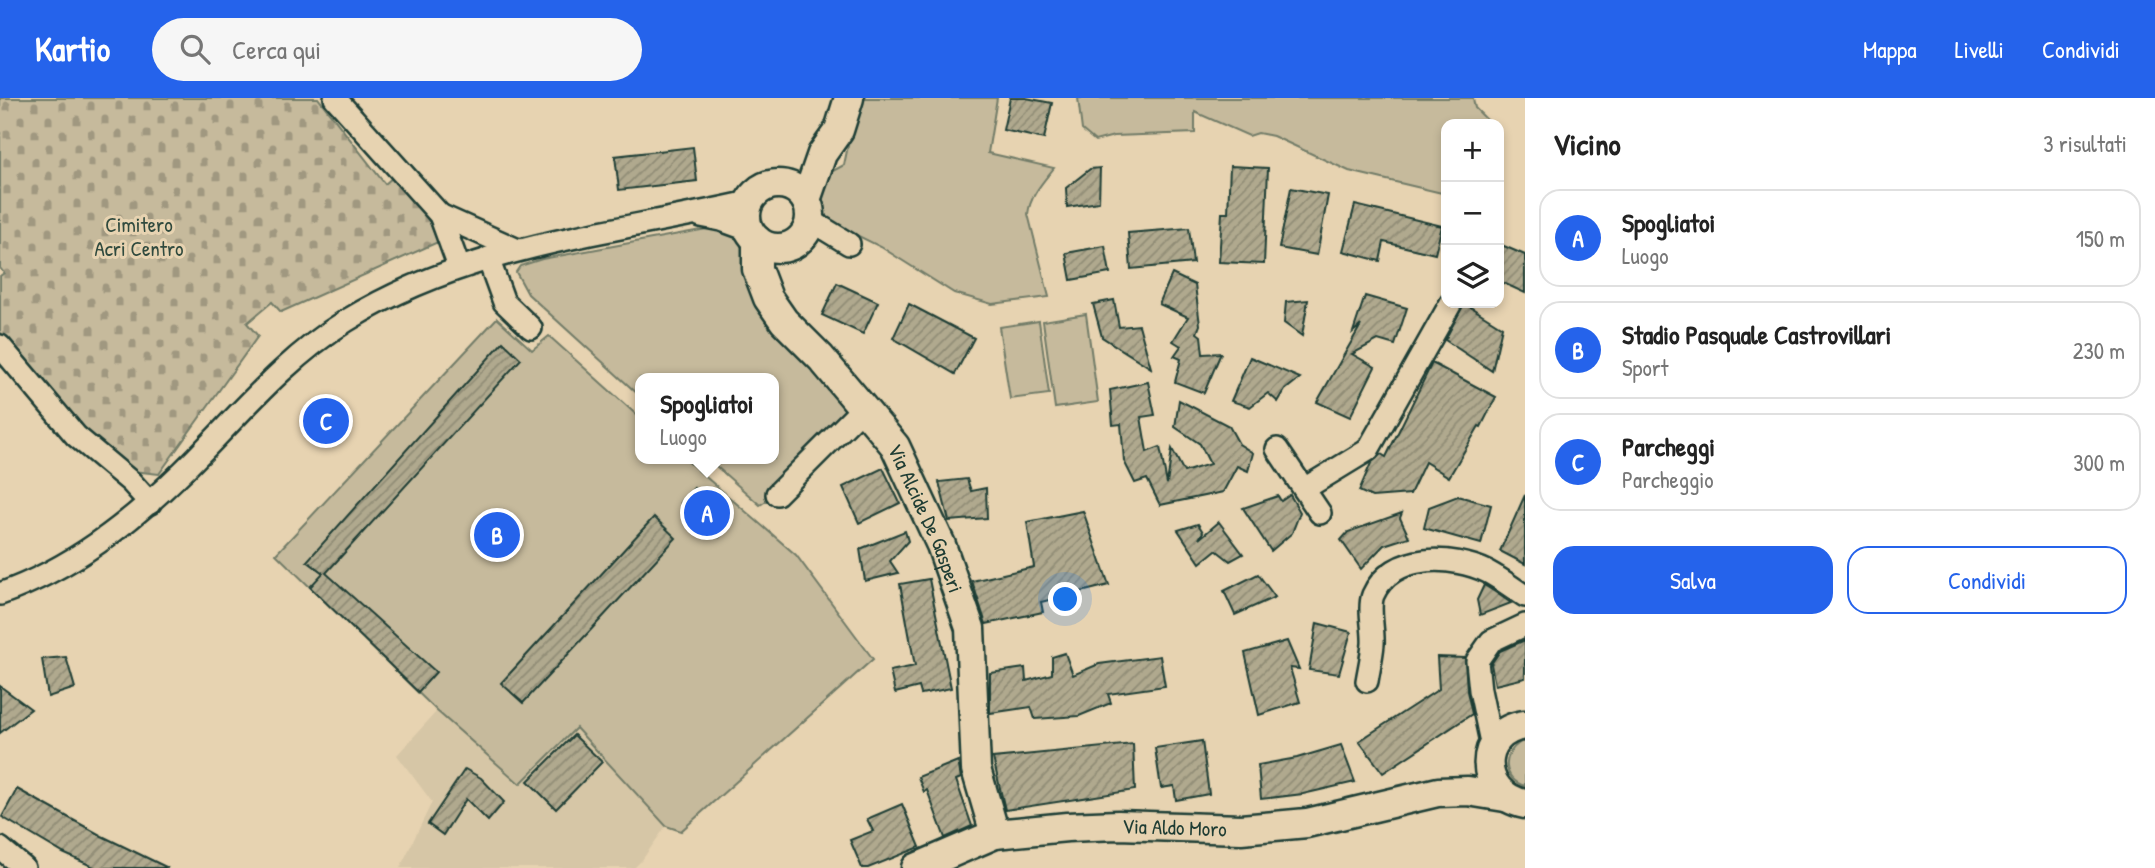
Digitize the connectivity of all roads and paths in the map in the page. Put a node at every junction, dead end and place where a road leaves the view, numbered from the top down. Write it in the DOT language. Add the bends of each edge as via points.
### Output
graph roads {
  1 [pos="335,98"];
  2 [pos="849,98"];
  3 [pos="822,154"];
  4 [pos="776,184"];
  5 [pos="750,202"];
  6 [pos="695,214"];
  7 [pos="440,215"];
  8 [pos="806,217"];
  9 [pos="761,239"];
  10 [pos="518,250"];
  11 [pos="488,258"];
  12 [pos="459,267"];
  13 [pos="1448,308"];
  14 [pos="531,328"];
  15 [pos="0,346"];
  16 [pos="863,408"];
  17 [pos="1277,449"];
  18 [pos="1304,489"];
  19 [pos="777,494"];
  20 [pos="150,503"];
  21 [pos="1320,513"];
  22 [pos="0,594"];
  23 [pos="1525,596"];
  24 [pos="1525,625"];
  25 [pos="1367,681"];
  26 [pos="1483,703"];
  27 [pos="1521,726"];
  28 [pos="1491,752"];
  29 [pos="1438,792"];
  30 [pos="1515,800"];
  31 [pos="995,834"];
  32 [pos="0,848"];
  33 [pos="24,868"];
  34 [pos="916,868"];
  1 -- 7 [label="street"];
  2 -- 3 [label="main road" via="839,130"];
  3 -- 4 [label="main road"];
  3 -- 8 [label="main road"];
  4 -- 5 [label="main road" via="756,193"];
  4 -- 8 [label="main road" via="793,188"];
  5 -- 6 [label="street"];
  5 -- 9 [label="main road" via="747,222"];
  6 -- 9 [label="street" via="721,220"];
  6 -- 10 [label="street"];
  7 -- 10 [label="street"];
  7 -- 12 [label="street"];
  8 -- 9 [label="main road" via="785,247"];
  9 -- 16 [label="main road, Via Alcide De Gasperi" via="769,270 768,298"];
  10 -- 11 [label="street"];
  11 -- 12 [label="street"];
  11 -- 14 [label="street" via="504,302"];
  12 -- 20 [label="street" via="346,321 294,359"];
  13 -- 18 [label="street" via="1368,450"];
  15 -- 20 [label="street" via="76,436"];
  16 -- 19 [label="street"];
  16 -- 31 [label="main road, Via Alcide De Gasperi" via="895,446 940,545 970,628 976,769"];
  17 -- 18 [label="street"];
  18 -- 21 [label="street"];
  20 -- 22 [label="street" via="70,562"];
  23 -- 25 [label="street" via="1487,572 1457,562 1432,559 1402,567 1385,577 1372,597 1373,644"];
  24 -- 26 [label="street" via="1491,641 1477,661"];
  26 -- 27 [label="street" via="1496,716"];
  26 -- 28 [label="street"];
  27 -- 28 [label="main road, Via Aldo Moro" via="1503,734"];
  28 -- 29 [label="main road, Via Aldo Moro"];
  28 -- 30 [label="main road" via="1491,779"];
  29 -- 30 [label="main road, Via Aldo Moro" via="1468,791"];
  29 -- 31 [label="main road, Via Aldo Moro" via="1307,823 1241,829 1080,827"];
  31 -- 34 [label="main road, Via Aldo Moro"];
  32 -- 33 [label="street"];
}
